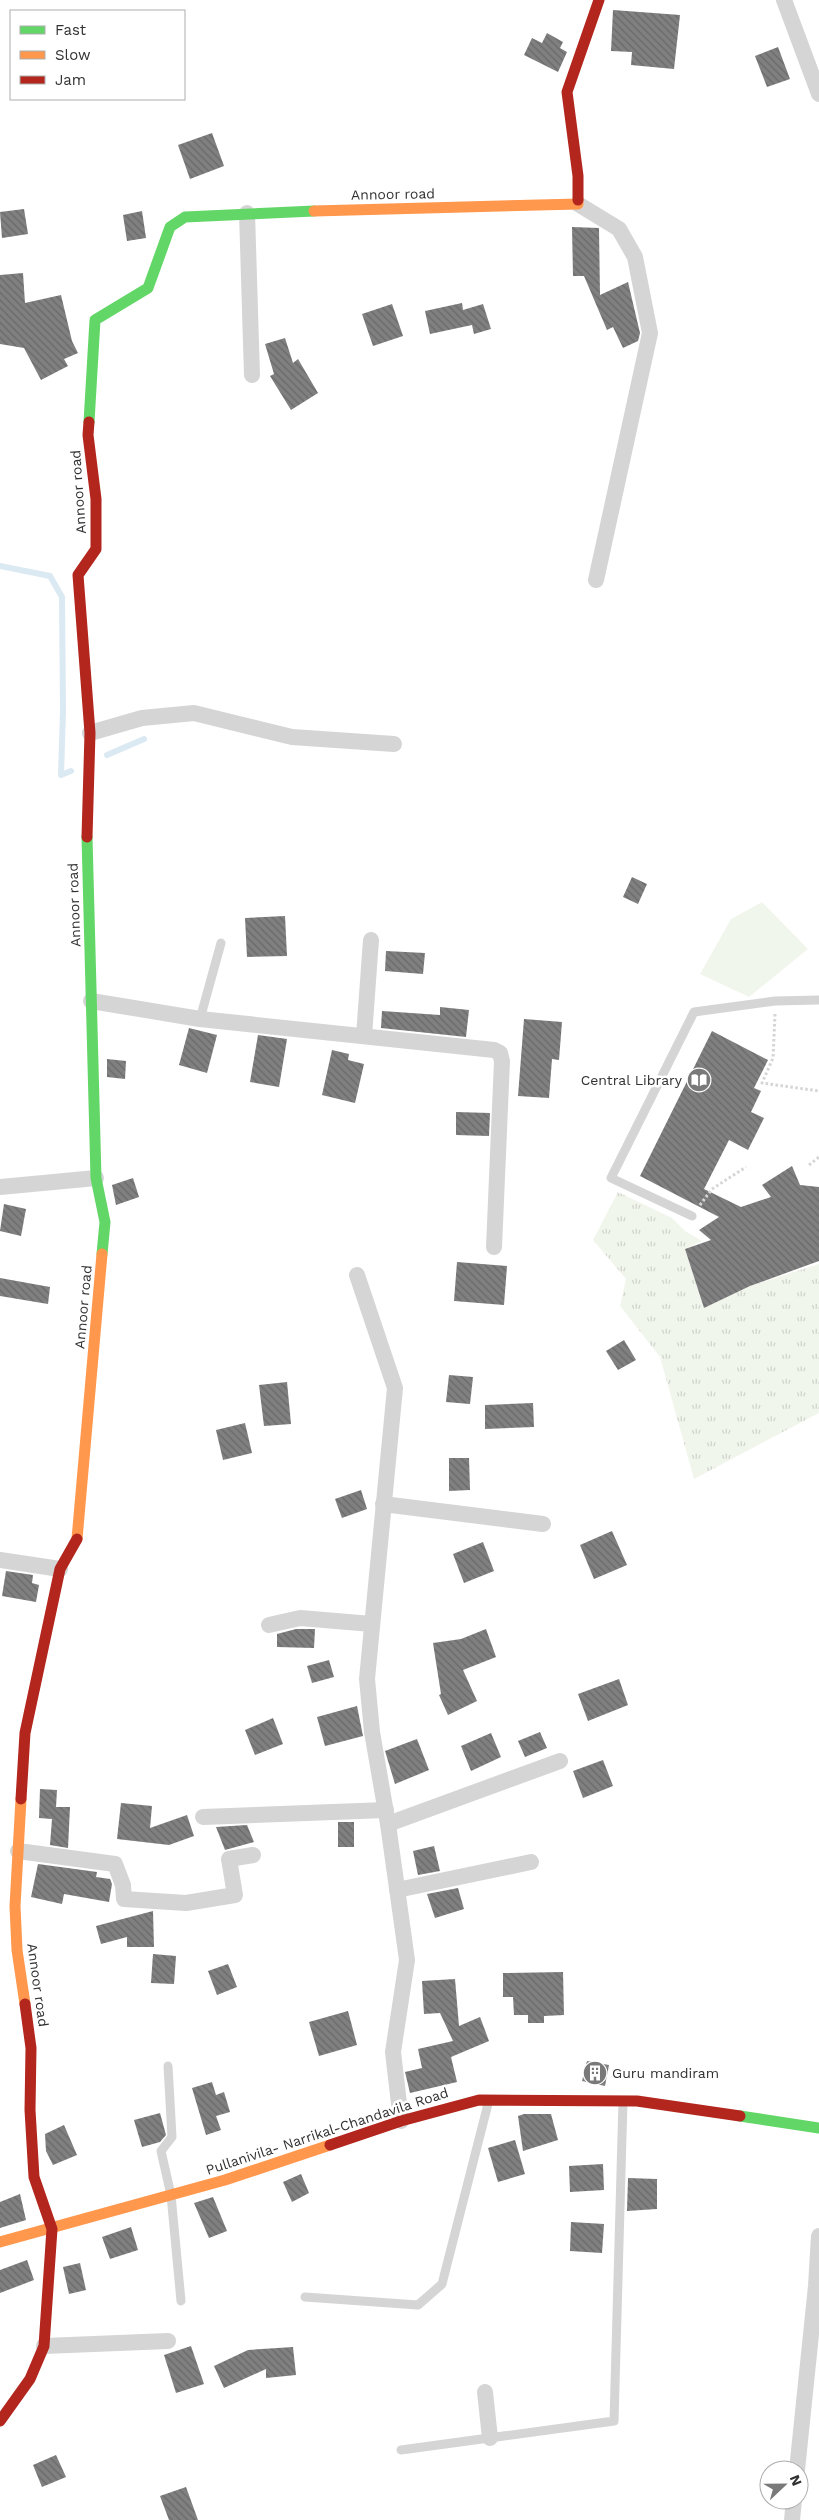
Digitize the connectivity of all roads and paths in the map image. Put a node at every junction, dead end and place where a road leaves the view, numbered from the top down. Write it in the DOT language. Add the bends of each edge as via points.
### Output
graph roads {
  1 [pos="599,0"];
  2 [pos="784,0"];
  3 [pos="819,94"];
  4 [pos="578,204"];
  5 [pos="247,213"];
  6 [pos="252,375"];
  7 [pos="596,580"];
  8 [pos="90,733"];
  9 [pos="394,744"];
  10 [pos="371,940"];
  11 [pos="221,943"];
  12 [pos="819,1000"];
  13 [pos="91,1001"];
  14 [pos="775,1001"];
  15 [pos="200,1019"];
  16 [pos="364,1036"];
  17 [pos="819,1091"];
  18 [pos="819,1157"];
  19 [pos="809,1165"];
  20 [pos="746,1167"];
  21 [pos="96,1178"];
  22 [pos="0,1187"];
  23 [pos="692,1216"];
  24 [pos="494,1247"];
  25 [pos="357,1275"];
  26 [pos="384,1504"];
  27 [pos="543,1524"];
  28 [pos="0,1560"];
  29 [pos="60,1569"];
  30 [pos="372,1624"];
  31 [pos="269,1625"];
  32 [pos="560,1761"];
  33 [pos="203,1817"];
  34 [pos="387,1817"];
  35 [pos="18,1852"];
  36 [pos="253,1855"];
  37 [pos="531,1862"];
  38 [pos="397,1890"];
  39 [pos="168,2066"];
  40 [pos="489,2100"];
  41 [pos="622,2101"];
  42 [pos="401,2121"];
  43 [pos="819,2128"];
  44 [pos="171,2195"];
  45 [pos="52,2229"];
  46 [pos="819,2236"];
  47 [pos="0,2242"];
  48 [pos="305,2297"];
  49 [pos="181,2301"];
  50 [pos="168,2341"];
  51 [pos="44,2346"];
  52 [pos="485,2392"];
  53 [pos="0,2421"];
  54 [pos="490,2438"];
  55 [pos="401,2450"];
  56 [pos="798,2460"];
  1 -- 4 [label="street" via="567,92 578,176"];
  2 -- 3 [label="street"];
  4 -- 5 [label="street, Annoor road"];
  4 -- 7 [label="street" via="619,229 631,250 650,333"];
  5 -- 6 [label="street"];
  5 -- 8 [label="street, Annoor road" via="185,217 170,227 148,288 95,320 88,435 96,499 96,549 78,575"];
  8 -- 9 [label="street" via="142,718 194,713 292,738"];
  8 -- 13 [label="street, Annoor road" via="87,828"];
  10 -- 16 [label="street"];
  11 -- 15 [label="lane"];
  12 -- 14 [label="lane"];
  13 -- 15 [label="street"];
  13 -- 21 [label="street, Annoor road"];
  14 -- 17 [label="path" via="774,1058 762,1082"];
  14 -- 23 [label="lane" via="694,1012 612,1178"];
  15 -- 16 [label="street"];
  16 -- 24 [label="street" via="500,1053"];
  18 -- 19 [label="path"];
  20 -- 23 [label="path" via="712,1189"];
  21 -- 22 [label="street"];
  21 -- 29 [label="street, Annoor road" via="106,1222 79,1536"];
  25 -- 26 [label="street" via="395,1388"];
  26 -- 27 [label="street"];
  26 -- 30 [label="street"];
  28 -- 29 [label="street"];
  29 -- 35 [label="street, Annoor road" via="25,1733"];
  30 -- 31 [label="street" via="300,1618"];
  30 -- 34 [label="street" via="367,1679 372,1732"];
  32 -- 34 [label="street"];
  33 -- 34 [label="street"];
  34 -- 38 [label="street"];
  35 -- 36 [label="street" via="115,1864 123,1885 124,1899 186,1903 235,1894 229,1859"];
  35 -- 45 [label="street, Annoor road" via="17,1950 31,2048 34,2177"];
  37 -- 38 [label="street"];
  38 -- 42 [label="street" via="407,1960 393,2052"];
  39 -- 44 [label="lane" via="172,2138 161,2151"];
  40 -- 41 [label="street, Pullanivila- Narrikal-Chandavila Road"];
  40 -- 42 [label="street, Pullanivila- Narrikal-Chandavila Road"];
  40 -- 48 [label="lane" via="442,2284 418,2305"];
  41 -- 43 [label="street, Pullanivila- Narrikal-Chandavila Road"];
  41 -- 54 [label="lane" via="614,2421"];
  42 -- 44 [label="street, Pullanivila- Narrikal-Chandavila Road"];
  44 -- 45 [label="street, Pullanivila- Narrikal-Chandavila Road"];
  44 -- 49 [label="lane"];
  45 -- 47 [label="street, Pullanivila- Narrikal-Chandavila Road"];
  45 -- 51 [label="street"];
  46 -- 56 [label="street"];
  50 -- 51 [label="street"];
  51 -- 53 [label="street" via="30,2379"];
  52 -- 54 [label="street"];
  54 -- 55 [label="lane"];
}
